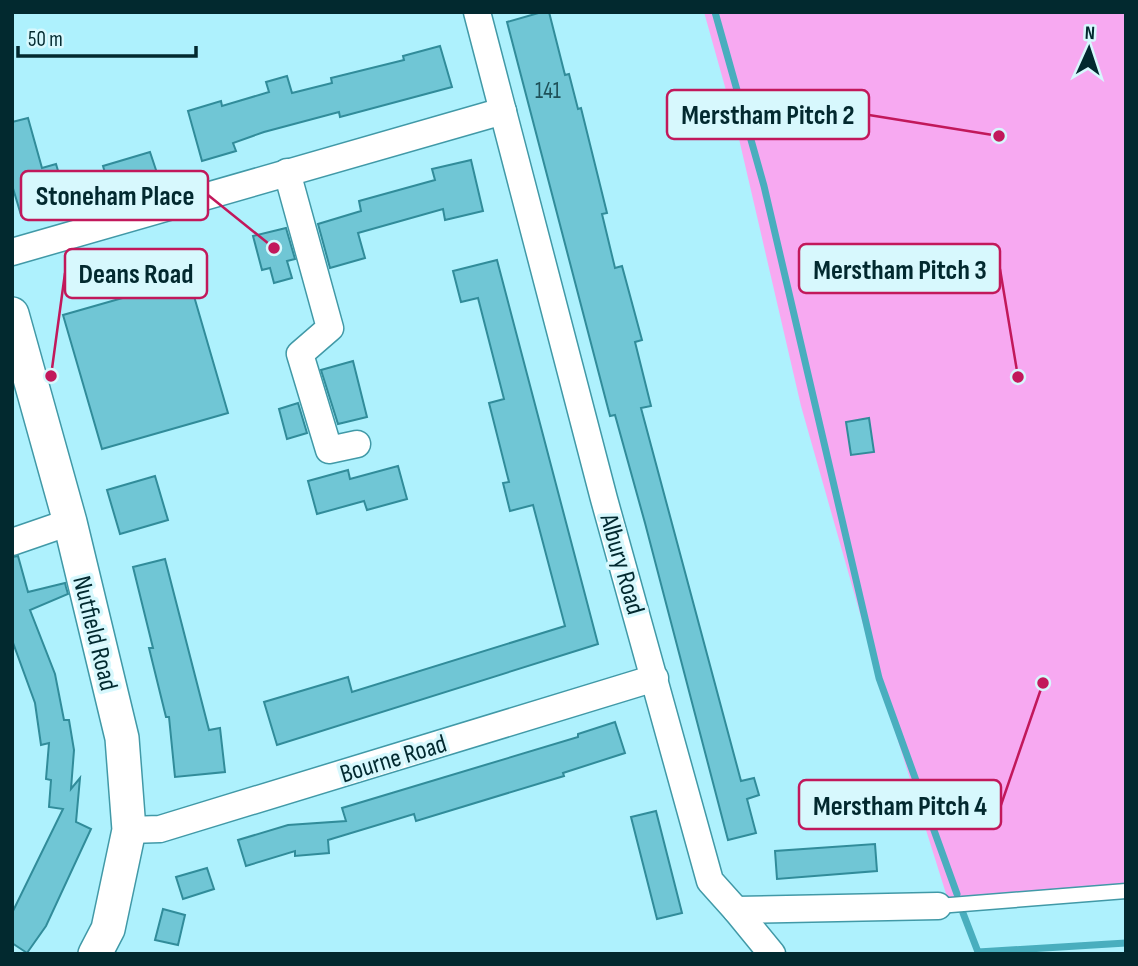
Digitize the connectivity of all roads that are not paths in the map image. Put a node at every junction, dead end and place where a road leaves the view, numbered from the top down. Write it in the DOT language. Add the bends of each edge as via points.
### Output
graph roads {
  1 [pos="477,12"];
  2 [pos="503,111"];
  3 [pos="287,172"];
  4 [pos="12,251"];
  5 [pos="12,314"];
  6 [pos="358,443"];
  7 [pos="70,522"];
  8 [pos="12,542"];
  9 [pos="655,678"];
  10 [pos="129,830"];
  11 [pos="1126,891"];
  12 [pos="937,906"];
  13 [pos="736,910"];
  14 [pos="95,954"];
  15 [pos="772,954"];
  1 -- 2 [label="street, Albury Road"];
  2 -- 3 [label="street"];
  2 -- 9 [label="street, Albury Road"];
  3 -- 4 [label="street"];
  3 -- 6 [label="street" via="330,328 300,354 328,450"];
  5 -- 7 [label="street, Nutfield Road"];
  7 -- 8 [label="street"];
  7 -- 10 [label="street, Nutfield Road" via="122,738"];
  9 -- 10 [label="street, Bourne Road" via="160,829"];
  9 -- 13 [label="street, Albury Road" via="708,876 719,895"];
  10 -- 14 [label="street, Nutfield Road" via="108,929"];
  11 -- 12 [label="lane"];
  12 -- 13 [label="street"];
  13 -- 15 [label="street, Albury Road"];
}
